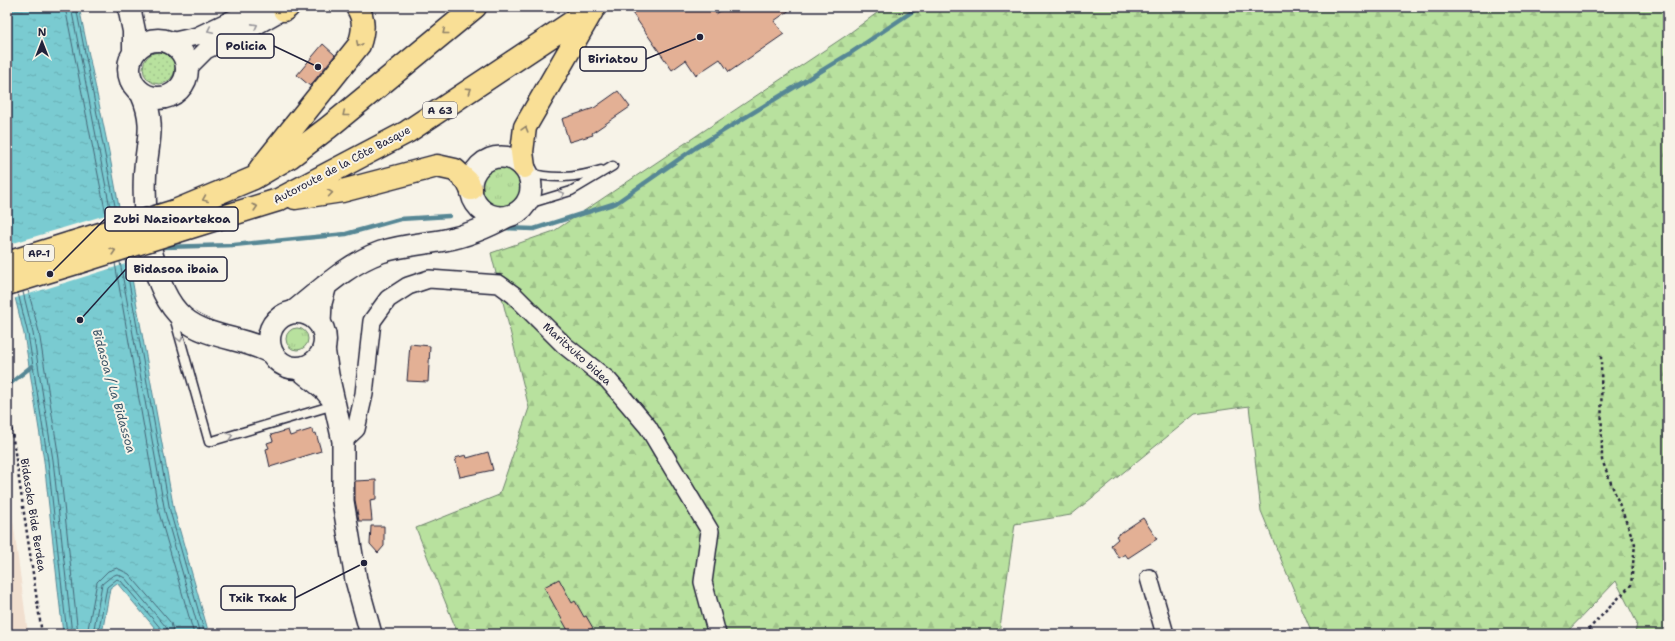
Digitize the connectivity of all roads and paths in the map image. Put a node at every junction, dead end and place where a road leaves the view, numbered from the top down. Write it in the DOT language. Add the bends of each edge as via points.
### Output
graph roads {
  1 [pos="258,7"];
  2 [pos="357,7"];
  3 [pos="475,7"];
  4 [pos="595,7"];
  5 [pos="286,8"];
  6 [pos="130,9"];
  7 [pos="165,41"];
  8 [pos="134,52"];
  9 [pos="188,68"];
  10 [pos="142,94"];
  11 [pos="172,95"];
  12 [pos="151,129"];
  13 [pos="525,170"];
  14 [pos="254,178"];
  15 [pos="472,193"];
  16 [pos="278,200"];
  17 [pos="525,205"];
  18 [pos="508,216"];
  19 [pos="177,221"];
  20 [pos="444,240"];
  21 [pos="73,253"];
  22 [pos="7,263"];
  23 [pos="7,284"];
  24 [pos="326,284"];
  25 [pos="170,301"];
  26 [pos="293,312"];
  27 [pos="320,323"];
  28 [pos="272,327"];
  29 [pos="224,336"];
  30 [pos="324,348"];
  31 [pos="272,353"];
  32 [pos="1601,354"];
  33 [pos="298,368"];
  34 [pos="7,399"];
  35 [pos="334,403"];
  36 [pos="343,441"];
  37 [pos="1148,578"];
  38 [pos="42,634"];
  39 [pos="371,634"];
  40 [pos="717,634"];
  41 [pos="1165,634"];
  42 [pos="1584,634"];
  1 -- 7 [label="street, one-way" via="197,36"];
  2 -- 14 [label="highway, one-way" via="363,18 360,45"];
  3 -- 14 [label="highway, A 63, one-way" via="318,136 290,157"];
  13 -- 4 [label="highway, one-way" via="522,152 525,127"];
  16 -- 4 [label="highway, Autoroute de la Côte Basque / A 63, one-way" via="407,132"];
  9 -- 5 [label="street, one-way" via="206,50"];
  6 -- 7 [label="main road" via="144,27"];
  6 -- 8 [label="main road"];
  7 -- 8 [label="main road" via="145,42"];
  7 -- 9 [label="main road" via="183,52"];
  8 -- 10 [label="main road" via="130,59 129,74 131,82"];
  9 -- 11 [label="main road" via="184,84"];
  10 -- 11 [label="main road" via="157,99"];
  10 -- 12 [label="main road"];
  11 -- 12 [label="main road" via="160,110"];
  12 -- 25 [label="main road" via="145,172 146,215 156,275"];
  13 -- 15 [label="street" via="508,158 490,159 476,171 472,180"];
  13 -- 17 [label="street" via="531,189"];
  17 -- 13 [label="lane, one-way" via="571,191 613,166 568,178 541,176"];
  14 -- 19 [label="highway, A 63, one-way"];
  16 -- 15 [label="highway, one-way" via="342,191 437,166 455,170 467,181"];
  15 -- 18 [label="street" via="483,210 490,215"];
  15 -- 20 [label="street" via="471,210 466,222"];
  19 -- 16 [label="highway, Autoroute de la Côte Basque / A 63, one-way"];
  17 -- 18 [label="street"];
  18 -- 20 [label="street" via="477,231"];
  19 -- 21 [label="highway, A 63, bridge"];
  20 -- 24 [label="street" via="381,252 352,266"];
  21 -- 22 [label="highway, AP-1"];
  21 -- 23 [label="highway, AP-1"];
  24 -- 26 [label="street"];
  24 -- 27 [label="street" via="321,303"];
  25 -- 29 [label="main road" via="182,317 200,330"];
  25 -- 35 [label="lane, one-way" via="209,442"];
  26 -- 27 [label="main road" via="305,312"];
  26 -- 28 [label="main road" via="280,317"];
  27 -- 30 [label="main road" via="325,335"];
  28 -- 29 [label="main road"];
  28 -- 31 [label="main road" via="269,345"];
  29 -- 31 [label="main road"];
  30 -- 33 [label="main road" via="314,362"];
  30 -- 35 [label="street"];
  31 -- 33 [label="main road" via="283,364"];
  32 -- 42 [label="path" via="1602,460 1636,544 1631,585"];
  33 -- 35 [label="street" via="324,389"];
  34 -- 38 [label="path, Bidasoko Bide Berdea"];
  35 -- 36 [label="street"];
  36 -- 39 [label="street" via="343,501 356,580"];
  36 -- 40 [label="street, Maritxuko bidea" via="356,429 364,394 372,321 388,299 408,286 429,279 499,284 514,295 564,345 608,380 648,427 710,531 703,582"];
  37 -- 41 [label="street"];
}
